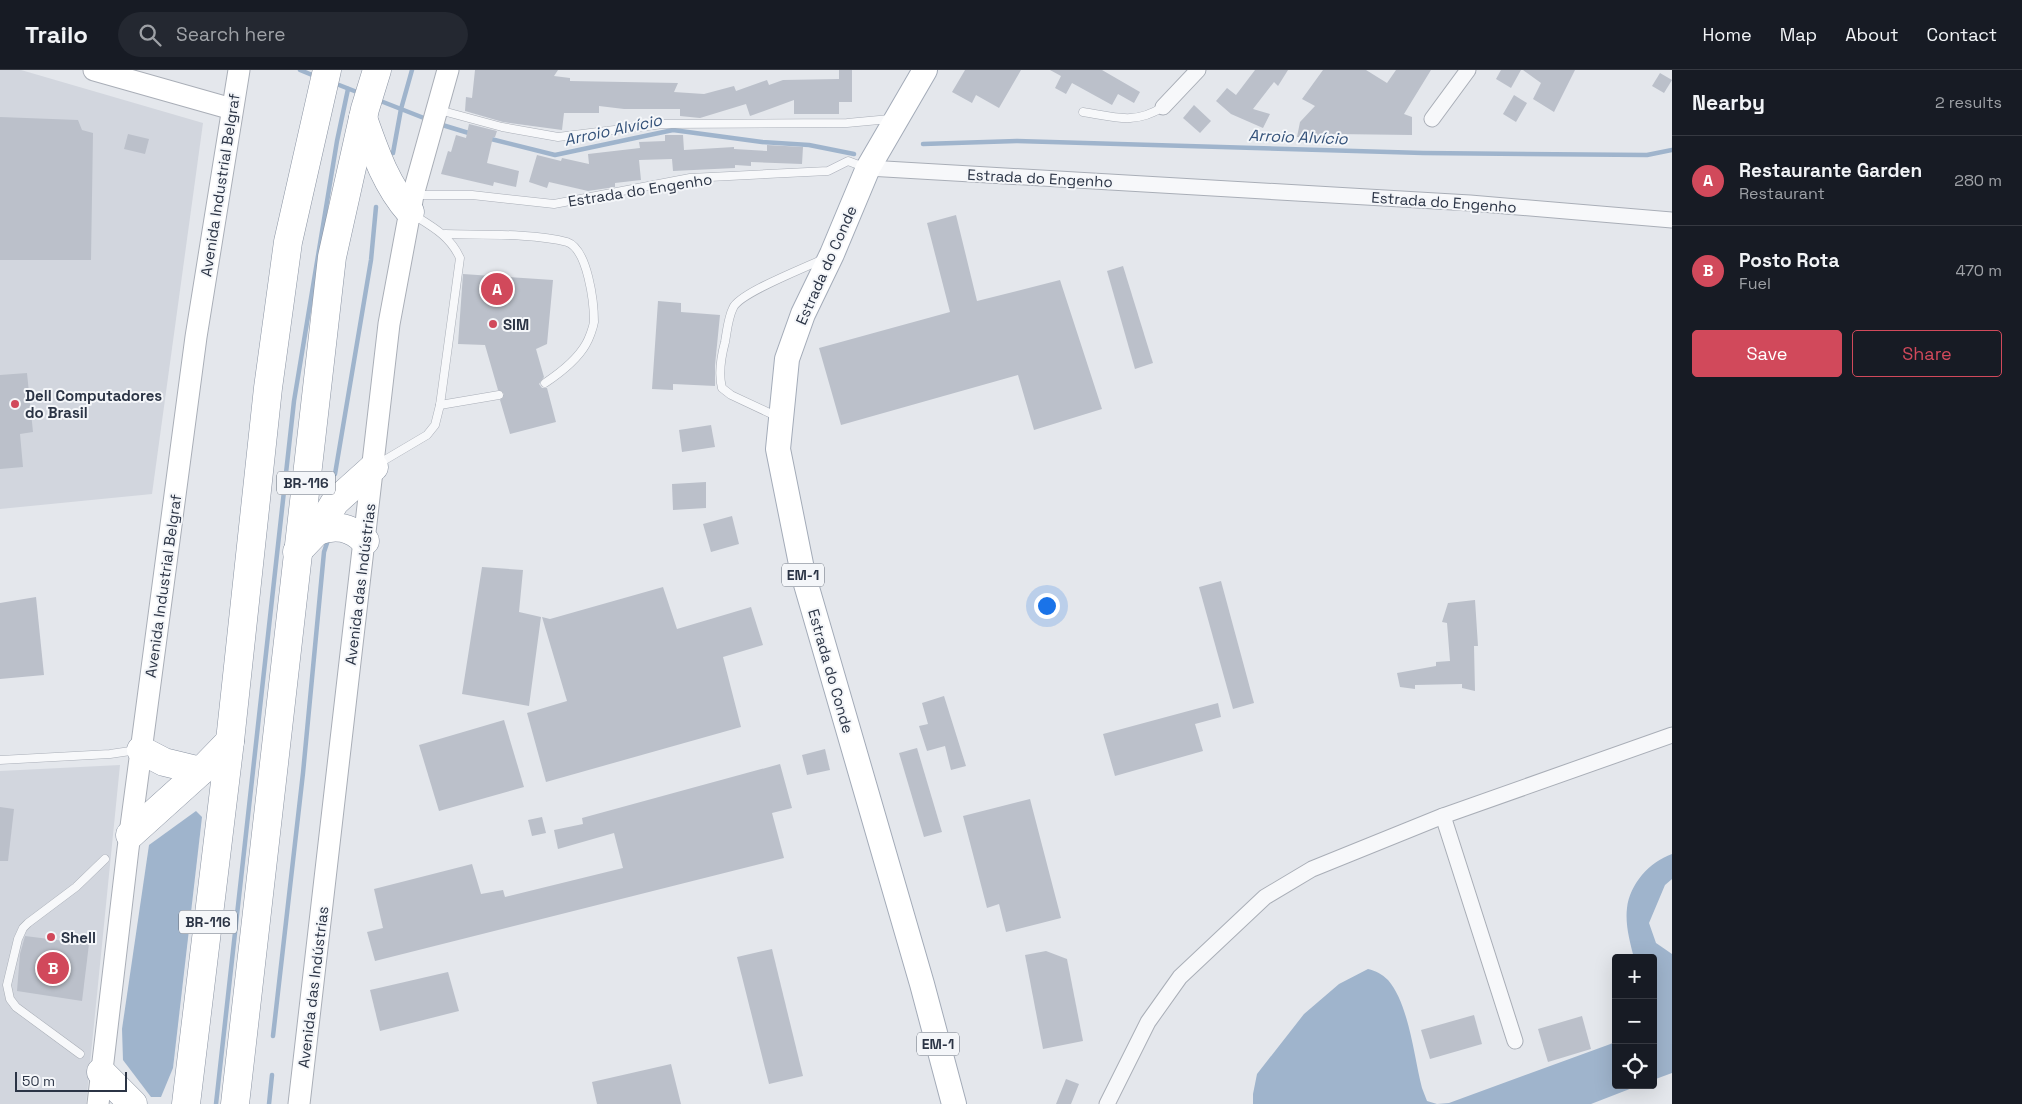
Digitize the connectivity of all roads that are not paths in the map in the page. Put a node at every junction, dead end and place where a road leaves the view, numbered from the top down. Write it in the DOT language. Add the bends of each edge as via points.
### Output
graph roads {
  1 [pos="94,70"];
  2 [pos="240,70"];
  3 [pos="448,70"];
  4 [pos="925,70"];
  5 [pos="1198,70"];
  6 [pos="1468,70"];
  7 [pos="327,72"];
  8 [pos="369,96"];
  9 [pos="1163,107"];
  10 [pos="232,109"];
  11 [pos="1083,112"];
  12 [pos="435,117"];
  13 [pos="1432,119"];
  14 [pos="894,124"];
  15 [pos="868,168"];
  16 [pos="411,204"];
  17 [pos="1672,220"];
  18 [pos="445,234"];
  19 [pos="832,254"];
  20 [pos="545,383"];
  21 [pos="499,395"];
  22 [pos="440,405"];
  23 [pos="780,418"];
  24 [pos="374,466"];
  25 [pos="317,532"];
  26 [pos="365,541"];
  27 [pos="297,552"];
  28 [pos="1672,734"];
  29 [pos="230,741"];
  30 [pos="141,750"];
  31 [pos="0,760"];
  32 [pos="201,771"];
  33 [pos="1443,816"];
  34 [pos="130,834"];
  35 [pos="105,859"];
  36 [pos="1515,1041"];
  37 [pos="80,1054"];
  38 [pos="102,1072"];
  39 [pos="98,1104"];
  40 [pos="133,1104"];
  41 [pos="186,1104"];
  42 [pos="235,1104"];
  43 [pos="299,1104"];
  44 [pos="954,1104"];
  45 [pos="1107,1104"];
  1 -- 10 [label="main road"];
  2 -- 10 [label="main road, Avenida Industrial Belgraf"];
  3 -- 12 [label="main road, Avenida das Indústrias"];
  4 -- 14 [label="main road, EM-1"];
  5 -- 9 [label="street"];
  6 -- 13 [label="street"];
  7 -- 29 [label="highway, BR-116" via="288,242 268,388"];
  8 -- 16 [label="highway" via="380,166 397,198"];
  8 -- 27 [label="highway, BR-116" via="332,257"];
  9 -- 11 [label="lane" via="1147,116 1122,118"];
  10 -- 30 [label="main road, Avenida Industrial Belgraf" via="196,337"];
  12 -- 14 [label="lane" via="558,137 663,124"];
  12 -- 16 [label="main road, Avenida das Indústrias"];
  14 -- 15 [label="main road, Estrada do Conde / EM-1"];
  15 -- 16 [label="lane, Estrada do Engenho" via="848,161 828,170 690,178 554,204 472,195"];
  15 -- 17 [label="street, Estrada do Engenho" via="1470,203"];
  15 -- 19 [label="main road, Estrada do Conde / EM-1"];
  16 -- 18 [label="lane"];
  16 -- 24 [label="main road, Avenida das Indústrias" via="389,324"];
  18 -- 20 [label="lane" via="569,243 582,256 588,271 594,324 586,344 565,369"];
  18 -- 22 [label="lane" via="460,258"];
  19 -- 23 [label="main road, Estrada do Conde / EM-1" via="803,314 787,359"];
  19 -- 23 [label="lane" via="756,290 740,299 733,308 722,354 722,388"];
  21 -- 22 [label="lane"];
  22 -- 24 [label="lane" via="427,435"];
  23 -- 44 [label="main road, Estrada do Conde / EM-1" via="778,449 803,574"];
  24 -- 25 [label="highway" via="334,502"];
  24 -- 26 [label="main road, Avenida das Indústrias"];
  25 -- 26 [label="highway" via="338,526"];
  25 -- 27 [label="highway"];
  26 -- 43 [label="main road, Avenida das Indústrias"];
  27 -- 42 [label="highway, BR-116"];
  28 -- 33 [label="street"];
  29 -- 32 [label="highway"];
  29 -- 41 [label="highway, BR-116"];
  30 -- 31 [label="lane"];
  30 -- 32 [label="highway" via="164,762"];
  30 -- 34 [label="main road, Avenida Industrial Belgraf"];
  32 -- 34 [label="highway"];
  33 -- 36 [label="street"];
  33 -- 45 [label="street" via="1312,869 1265,898 1180,977 1148,1022"];
  34 -- 38 [label="main road, Avenida Industrial Belgraf"];
  35 -- 37 [label="lane" via="76,886 28,922 18,939 7,985 10,999 16,1007"];
  38 -- 39 [label="main road, Avenida Industrial Belgraf"];
  38 -- 40 [label="highway"];
}
